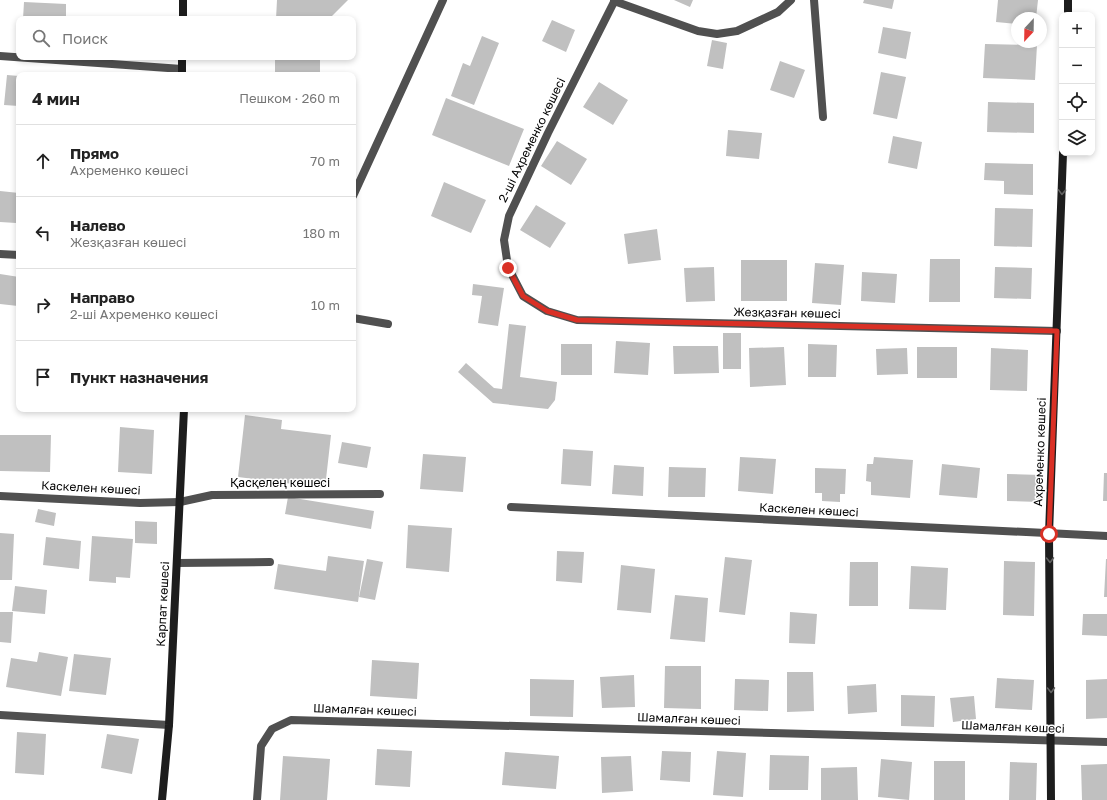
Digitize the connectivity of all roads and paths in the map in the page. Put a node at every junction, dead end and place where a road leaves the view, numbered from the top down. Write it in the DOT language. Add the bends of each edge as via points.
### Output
graph roads {
  1 [pos="183,0"];
  2 [pos="443,0"];
  3 [pos="614,0"];
  4 [pos="791,0"];
  5 [pos="814,0"];
  6 [pos="1068,0"];
  7 [pos="1068,12"];
  8 [pos="183,16"];
  9 [pos="0,56"];
  10 [pos="16,57"];
  11 [pos="46,60"];
  12 [pos="182,60"];
  13 [pos="182,72"];
  14 [pos="823,117"];
  15 [pos="1063,156"];
  16 [pos="356,189"];
  17 [pos="0,254"];
  18 [pos="16,255"];
  19 [pos="523,296"];
  20 [pos="356,319"];
  21 [pos="388,324"];
  22 [pos="1057,331"];
  23 [pos="184,412"];
  24 [pos="380,494"];
  25 [pos="0,496"];
  26 [pos="180,502"];
  27 [pos="511,507"];
  28 [pos="1049,534"];
  29 [pos="1107,536"];
  30 [pos="270,562"];
  31 [pos="177,563"];
  32 [pos="0,715"];
  33 [pos="169,725"];
  34 [pos="1052,740"];
  35 [pos="1107,742"];
  36 [pos="162,800"];
  37 [pos="257,800"];
  38 [pos="1052,800"];
  1 -- 8 [label="street"];
  2 -- 16 [label="street"];
  3 -- 4 [label="street" via="698,31 717,34 737,31 778,12"];
  3 -- 19 [label="street, 2-ші Ахременко көшесі" via="509,216 504,240 508,268"];
  5 -- 14 [label="street"];
  6 -- 7 [label="street"];
  9 -- 10 [label="street"];
  11 -- 13 [label="street"];
  12 -- 13 [label="street"];
  15 -- 22 [label="street, Ахременко көшесі, one-way"];
  17 -- 18 [label="street"];
  19 -- 22 [label="street, Жезқазған көшесі" via="547,311 577,320"];
  20 -- 21 [label="street"];
  22 -- 28 [label="street, Ахременко көшесі"];
  23 -- 26 [label="street, Карпат көшесі"];
  24 -- 26 [label="street, Қасқелең көшесі" via="212,495"];
  25 -- 26 [label="street, Каскелен көшесі" via="140,503"];
  26 -- 31 [label="street, Карпат көшесі"];
  27 -- 28 [label="street, Каскелен көшесі"];
  28 -- 29 [label="street, Каскелен көшесі"];
  28 -- 34 [label="street, Ахременко көшесі, one-way"];
  30 -- 31 [label="street"];
  31 -- 33 [label="street, Карпат көшесі"];
  32 -- 33 [label="street"];
  33 -- 36 [label="street, Карпат көшесі"];
  34 -- 35 [label="street, Шамалған көшесі"];
  34 -- 37 [label="street, Шамалған көшесі" via="291,720 272,729 261,746"];
  34 -- 38 [label="street, Ахременко көшесі"];
}
